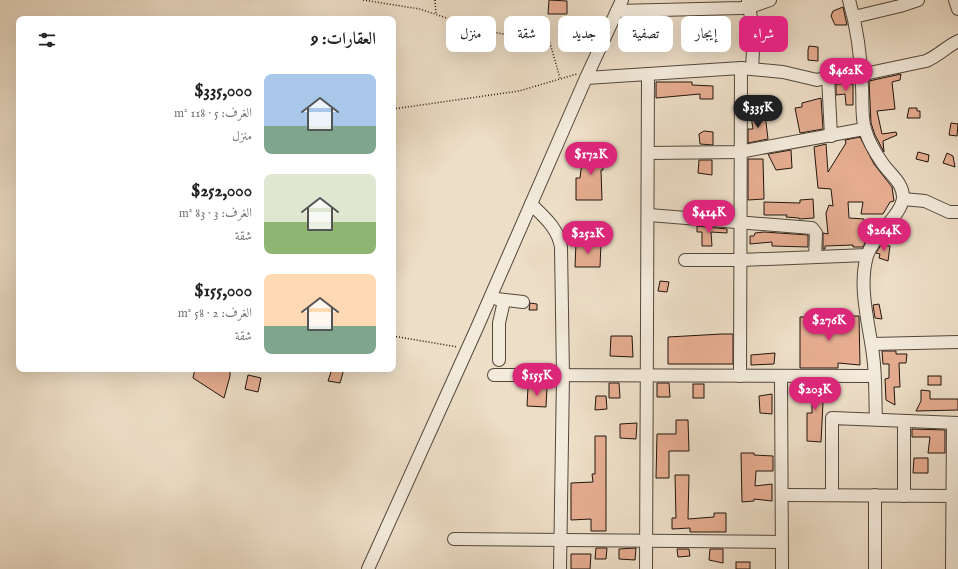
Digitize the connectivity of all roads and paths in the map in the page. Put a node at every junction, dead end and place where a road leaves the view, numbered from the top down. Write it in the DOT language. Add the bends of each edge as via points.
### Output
graph roads {
  1 [pos="363,0"];
  2 [pos="435,0"];
  3 [pos="622,0"];
  4 [pos="770,0"];
  5 [pos="849,0"];
  6 [pos="918,0"];
  7 [pos="955,0"];
  8 [pos="749,4"];
  9 [pos="958,9"];
  10 [pos="617,11"];
  11 [pos="436,14"];
  12 [pos="854,17"];
  13 [pos="958,41"];
  14 [pos="746,68"];
  15 [pos="648,74"];
  16 [pos="587,75"];
  17 [pos="862,75"];
  18 [pos="828,77"];
  19 [pos="560,78"];
  20 [pos="396,109"];
  21 [pos="864,129"];
  22 [pos="831,136"];
  23 [pos="739,152"];
  24 [pos="649,153"];
  25 [pos="903,199"];
  26 [pos="531,204"];
  27 [pos="649,215"];
  28 [pos="957,215"];
  29 [pos="742,222"];
  30 [pos="867,255"];
  31 [pos="815,257"];
  32 [pos="685,260"];
  33 [pos="740,260"];
  34 [pos="491,295"];
  35 [pos="504,301"];
  36 [pos="523,302"];
  37 [pos="396,337"];
  38 [pos="958,342"];
  39 [pos="872,344"];
  40 [pos="467,349"];
  41 [pos="499,360"];
  42 [pos="494,375"];
  43 [pos="563,376"];
  44 [pos="646,376"];
  45 [pos="740,376"];
  46 [pos="782,376"];
  47 [pos="874,376"];
  48 [pos="876,419"];
  49 [pos="904,421"];
  50 [pos="955,423"];
  51 [pos="832,494"];
  52 [pos="782,495"];
  53 [pos="875,495"];
  54 [pos="904,496"];
  55 [pos="955,496"];
  56 [pos="454,539"];
  57 [pos="560,540"];
  58 [pos="646,540"];
  59 [pos="781,542"];
  60 [pos="955,542"];
  61 [pos="368,569"];
  62 [pos="560,569"];
  63 [pos="646,569"];
  64 [pos="782,569"];
  65 [pos="875,569"];
  66 [pos="952,569"];
  1 -- 11 [label="path" via="390,3"];
  2 -- 11 [label="path"];
  3 -- 10 [label="street"];
  4 -- 8 [label="street"];
  5 -- 12 [label="street"];
  6 -- 12 [label="street"];
  7 -- 9 [label="street"];
  8 -- 10 [label="street"];
  8 -- 14 [label="street" via="754,34"];
  10 -- 16 [label="street"];
  11 -- 19 [label="path" via="482,30 550,43"];
  12 -- 17 [label="street"];
  13 -- 17 [label="street" via="926,62"];
  14 -- 15 [label="street"];
  14 -- 18 [label="street" via="783,72 817,80"];
  14 -- 23 [label="street"];
  15 -- 16 [label="street"];
  15 -- 24 [label="street"];
  16 -- 19 [label="path"];
  16 -- 26 [label="street"];
  17 -- 18 [label="street"];
  17 -- 21 [label="street"];
  18 -- 22 [label="street"];
  19 -- 20 [label="path" via="519,91"];
  21 -- 22 [label="street"];
  21 -- 25 [label="street" via="884,164 899,183"];
  22 -- 23 [label="street"];
  23 -- 24 [label="street"];
  23 -- 29 [label="street"];
  24 -- 27 [label="street"];
  25 -- 28 [label="street" via="925,201"];
  25 -- 30 [label="street" via="900,208 883,228"];
  26 -- 34 [label="street"];
  26 -- 43 [label="street" via="560,237"];
  27 -- 29 [label="street"];
  27 -- 44 [label="street"];
  29 -- 31 [label="street" via="812,228 816,233"];
  29 -- 33 [label="street"];
  30 -- 31 [label="street"];
  30 -- 39 [label="street" via="864,286"];
  31 -- 33 [label="street"];
  32 -- 33 [label="street"];
  33 -- 45 [label="street"];
  34 -- 35 [label="street"];
  34 -- 40 [label="street"];
  35 -- 36 [label="street"];
  35 -- 41 [label="street" via="499,323"];
  37 -- 40 [label="path"];
  38 -- 39 [label="street"];
  39 -- 47 [label="street"];
  40 -- 61 [label="street"];
  42 -- 43 [label="street"];
  43 -- 44 [label="street"];
  43 -- 57 [label="street"];
  44 -- 45 [label="street"];
  44 -- 58 [label="street"];
  45 -- 46 [label="street"];
  46 -- 47 [label="street"];
  46 -- 52 [label="street"];
  47 -- 48 [label="street"];
  48 -- 49 [label="street"];
  48 -- 51 [label="street" via="832,418"];
  49 -- 50 [label="street"];
  49 -- 54 [label="street"];
  50 -- 55 [label="street"];
  51 -- 52 [label="street"];
  51 -- 53 [label="street"];
  52 -- 59 [label="street"];
  53 -- 54 [label="street"];
  53 -- 65 [label="street"];
  54 -- 55 [label="street"];
  55 -- 60 [label="street"];
  56 -- 57 [label="street"];
  57 -- 58 [label="street"];
  57 -- 62 [label="street"];
  58 -- 59 [label="street"];
  58 -- 63 [label="street"];
  59 -- 64 [label="street"];
  60 -- 66 [label="street"];
}
